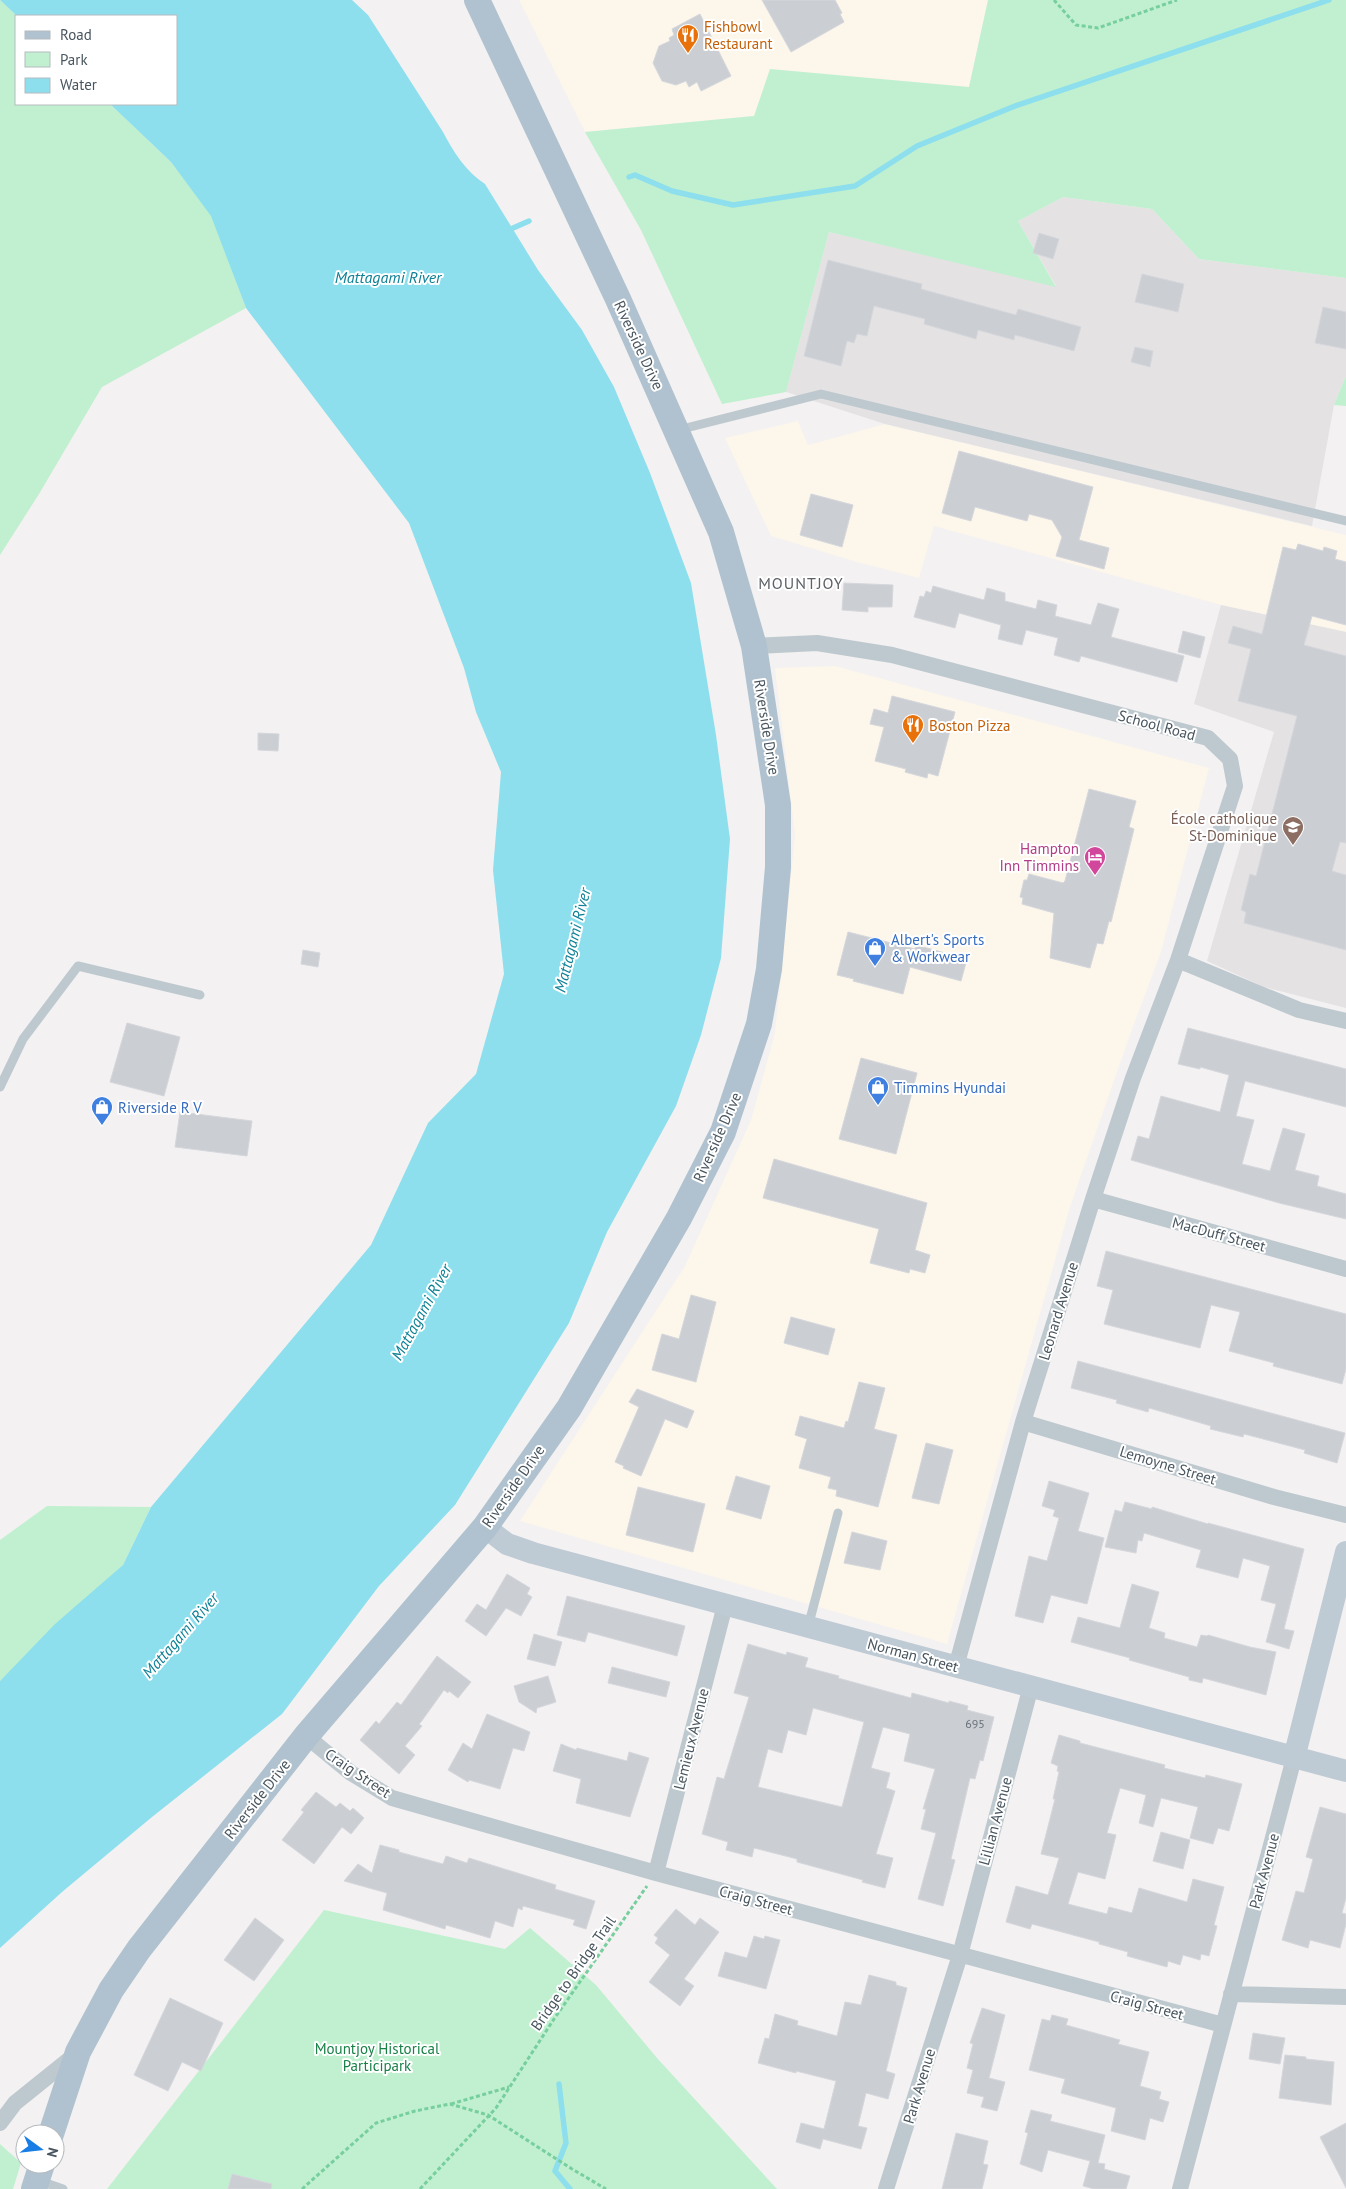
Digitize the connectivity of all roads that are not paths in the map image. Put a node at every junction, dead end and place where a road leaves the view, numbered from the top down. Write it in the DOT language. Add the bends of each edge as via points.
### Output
graph roads {
  1 [pos="477,0"];
  2 [pos="677,430"];
  3 [pos="1346,522"];
  4 [pos="754,646"];
  5 [pos="1178,960"];
  6 [pos="200,995"];
  7 [pos="1346,1021"];
  8 [pos="0,1087"];
  9 [pos="1093,1199"];
  10 [pos="1346,1269"];
  11 [pos="1023,1422"];
  12 [pos="838,1513"];
  13 [pos="1346,1515"];
  14 [pos="485,1527"];
  15 [pos="1346,1552"];
  16 [pos="725,1605"];
  17 [pos="808,1627"];
  18 [pos="956,1667"];
  19 [pos="1031,1686"];
  20 [pos="306,1736"];
  21 [pos="1294,1758"];
  22 [pos="1346,1771"];
  23 [pos="656,1873"];
  24 [pos="960,1955"];
  25 [pos="1231,1994"];
  26 [pos="1346,1997"];
  27 [pos="1223,2025"];
  28 [pos="78,2052"];
  29 [pos="0,2123"];
  30 [pos="54,2124"];
  31 [pos="38,2178"];
  32 [pos="63,2189"];
  33 [pos="886,2189"];
  34 [pos="1180,2189"];
  1 -- 2 [label="main road, Riverside Drive"];
  2 -- 3 [label="lane" via="821,394"];
  2 -- 4 [label="main road, Riverside Drive" via="721,532"];
  4 -- 5 [label="street, School Road" via="817,643 892,655 1208,738 1230,759 1234,786"];
  4 -- 14 [label="main road, Riverside Drive" via="778,805 778,867 769,969 759,1024 722,1132 679,1218 569,1408"];
  5 -- 7 [label="street" via="1299,1010"];
  5 -- 9 [label="street, Leonard Avenue" via="1133,1078"];
  6 -- 8 [label="lane" via="78,966 23,1038"];
  9 -- 10 [label="street, MacDuff Street"];
  9 -- 11 [label="street, Leonard Avenue"];
  11 -- 13 [label="street, Lemoyne Street"];
  11 -- 18 [label="street, Leonard Avenue"];
  12 -- 17 [label="lane"];
  14 -- 16 [label="street, Norman Street" via="514,1547"];
  14 -- 20 [label="main road, Riverside Drive"];
  15 -- 21 [label="street, Park Avenue"];
  16 -- 17 [label="street, Norman Street"];
  16 -- 23 [label="street, Lemieux Avenue"];
  17 -- 18 [label="street, Norman Street"];
  18 -- 19 [label="street, Norman Street"];
  19 -- 21 [label="street, Norman Street"];
  19 -- 24 [label="street, Lillian Avenue"];
  20 -- 23 [label="street, Craig Street" via="351,1773 392,1798"];
  20 -- 28 [label="main road, Riverside Drive" via="139,1949 111,1990"];
  21 -- 22 [label="street, Norman Street"];
  21 -- 25 [label="street, Park Avenue"];
  23 -- 24 [label="street, Craig Street"];
  24 -- 27 [label="street, Craig Street"];
  24 -- 33 [label="street, Park Avenue"];
  25 -- 26 [label="street"];
  25 -- 27 [label="street, Park Avenue"];
  27 -- 34 [label="street, Park Avenue"];
  28 -- 29 [label="street" via="15,2103"];
  28 -- 30 [label="main road, Riverside Drive"];
  31 -- 32 [label="lane"];
}
